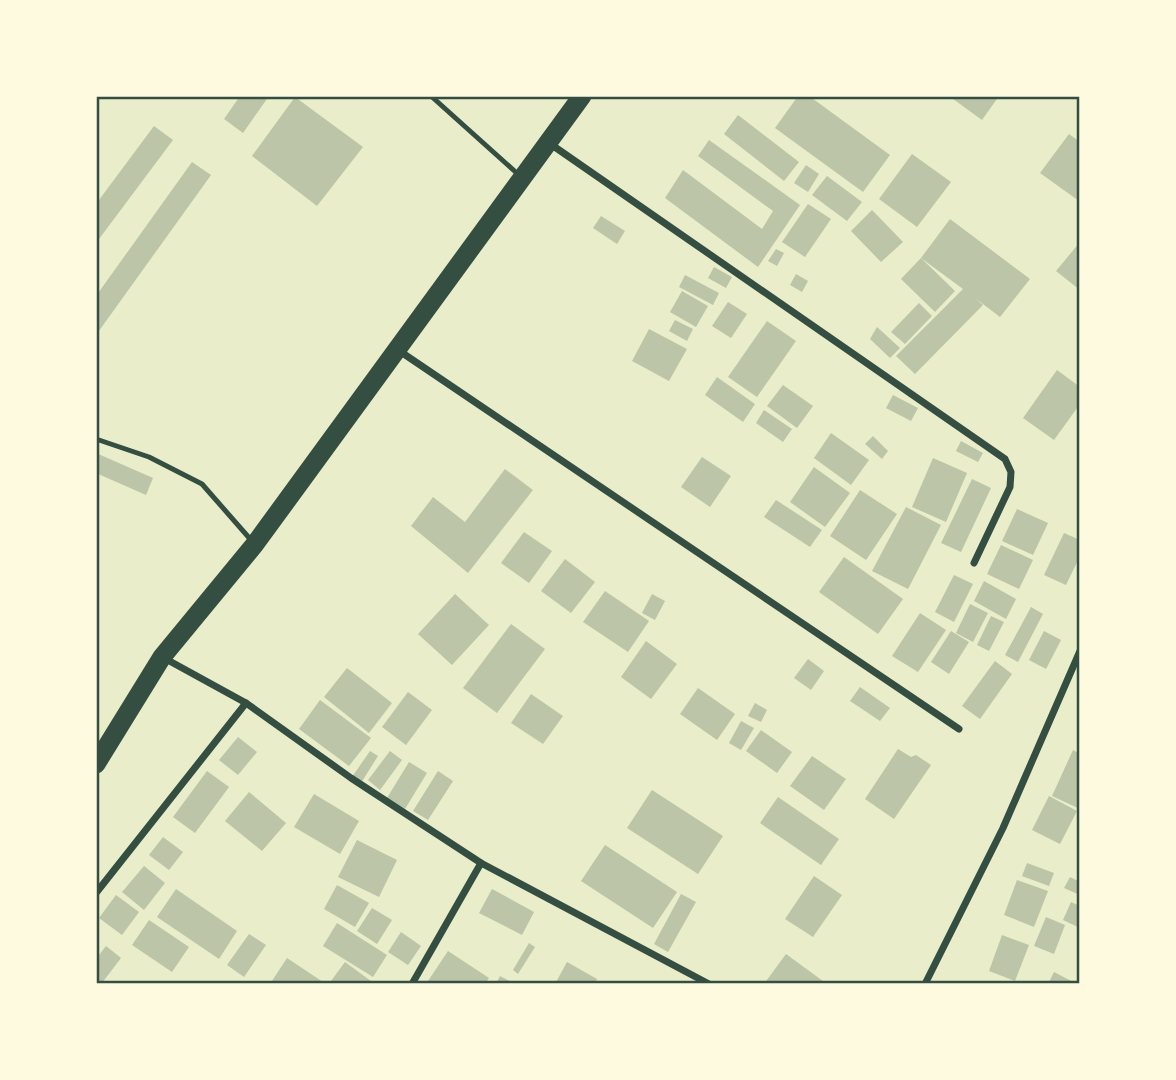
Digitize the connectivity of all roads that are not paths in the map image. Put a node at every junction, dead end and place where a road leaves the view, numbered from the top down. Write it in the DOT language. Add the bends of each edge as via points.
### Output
graph roads {
  1 [pos="431,96"];
  2 [pos="582,96"];
  3 [pos="549,143"];
  4 [pos="523,179"];
  5 [pos="398,350"];
  6 [pos="96,439"];
  7 [pos="255,544"];
  8 [pos="974,563"];
  9 [pos="1080,651"];
  10 [pos="162,657"];
  11 [pos="246,703"];
  12 [pos="959,729"];
  13 [pos="96,764"];
  14 [pos="481,863"];
  15 [pos="96,893"];
  16 [pos="412,984"];
  17 [pos="709,984"];
  18 [pos="925,984"];
  1 -- 4 [label="lane"];
  2 -- 3 [label="highway"];
  3 -- 4 [label="highway"];
  3 -- 8 [label="street" via="1005,459 1011,472 1010,487"];
  4 -- 5 [label="highway"];
  5 -- 7 [label="highway"];
  5 -- 12 [label="street"];
  6 -- 7 [label="lane" via="149,457 202,485"];
  7 -- 10 [label="highway"];
  9 -- 18 [label="street" via="1003,828"];
  10 -- 11 [label="street"];
  10 -- 13 [label="highway"];
  11 -- 14 [label="street"];
  11 -- 15 [label="street"];
  14 -- 16 [label="street"];
  14 -- 17 [label="street"];
}
